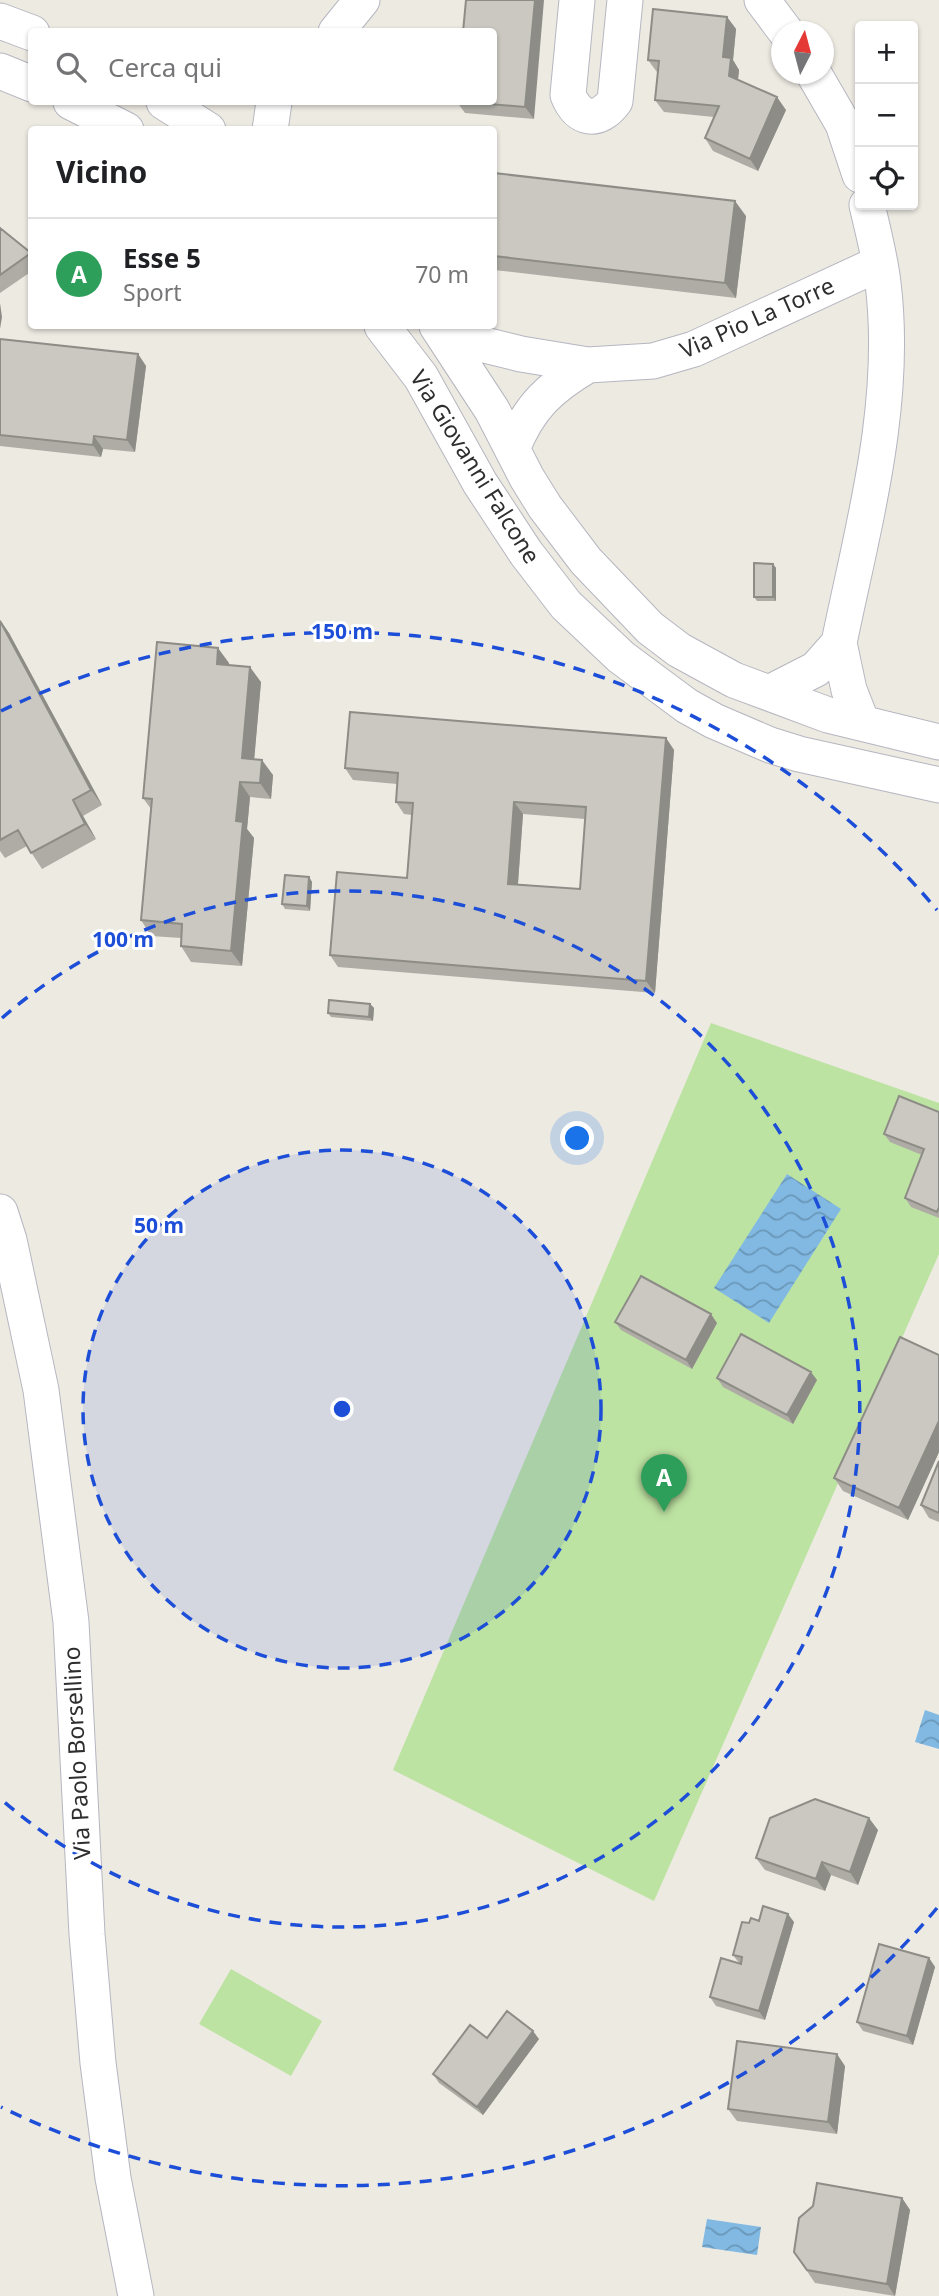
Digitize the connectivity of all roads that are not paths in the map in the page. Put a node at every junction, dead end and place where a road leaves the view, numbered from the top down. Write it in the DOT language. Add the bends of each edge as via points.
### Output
graph roads {
  1 [pos="362,0"];
  2 [pos="578,0"];
  3 [pos="625,0"];
  4 [pos="762,0"];
  5 [pos="0,21"];
  6 [pos="778,21"];
  7 [pos="339,28"];
  8 [pos="28,32"];
  9 [pos="0,71"];
  10 [pos="28,82"];
  11 [pos="820,84"];
  12 [pos="77,105"];
  13 [pos="170,105"];
  14 [pos="274,105"];
  15 [pos="118,126"];
  16 [pos="202,126"];
  17 [pos="271,126"];
  18 [pos="855,160"];
  19 [pos="868,210"];
  20 [pos="880,262"];
  21 [pos="384,329"];
  22 [pos="441,330"];
  23 [pos="588,365"];
  24 [pos="512,449"];
  25 [pos="839,643"];
  26 [pos="771,692"];
  27 [pos="862,723"];
  28 [pos="939,742"];
  29 [pos="939,785"];
  30 [pos="0,1212"];
  31 [pos="136,2296"];
  1 -- 7 [label="street"];
  2 -- 3 [label="street" via="568,95 573,108 584,116 597,116 615,101"];
  4 -- 6 [label="street"];
  5 -- 8 [label="street"];
  9 -- 10 [label="street"];
  11 -- 18 [label="street" via="843,124"];
  12 -- 15 [label="street"];
  13 -- 16 [label="street"];
  14 -- 17 [label="street"];
  19 -- 20 [label="street"];
  20 -- 23 [label="street, Via Pio La Torre" via="694,349 653,361"];
  20 -- 25 [label="street" via="886,312 882,426"];
  21 -- 29 [label="street, Via Giovanni Falcone" via="421,377 532,562 566,605 621,657 687,705 760,742"];
  22 -- 23 [label="street, Via Pio La Torre" via="521,354"];
  22 -- 24 [label="street, Via Giovanni Falcone"];
  23 -- 24 [label="street" via="557,384 531,410"];
  24 -- 26 [label="street, Via Giovanni Falcone" via="564,534 650,628 704,665"];
  25 -- 26 [label="street" via="816,669"];
  25 -- 27 [label="street"];
  26 -- 27 [label="street, Via Giovanni Falcone" via="800,706"];
  27 -- 28 [label="street, Via Giovanni Falcone"];
  30 -- 31 [label="street, Via Paolo Borsellino" via="41,1390 71,1622 98,2063 113,2178"];
}
